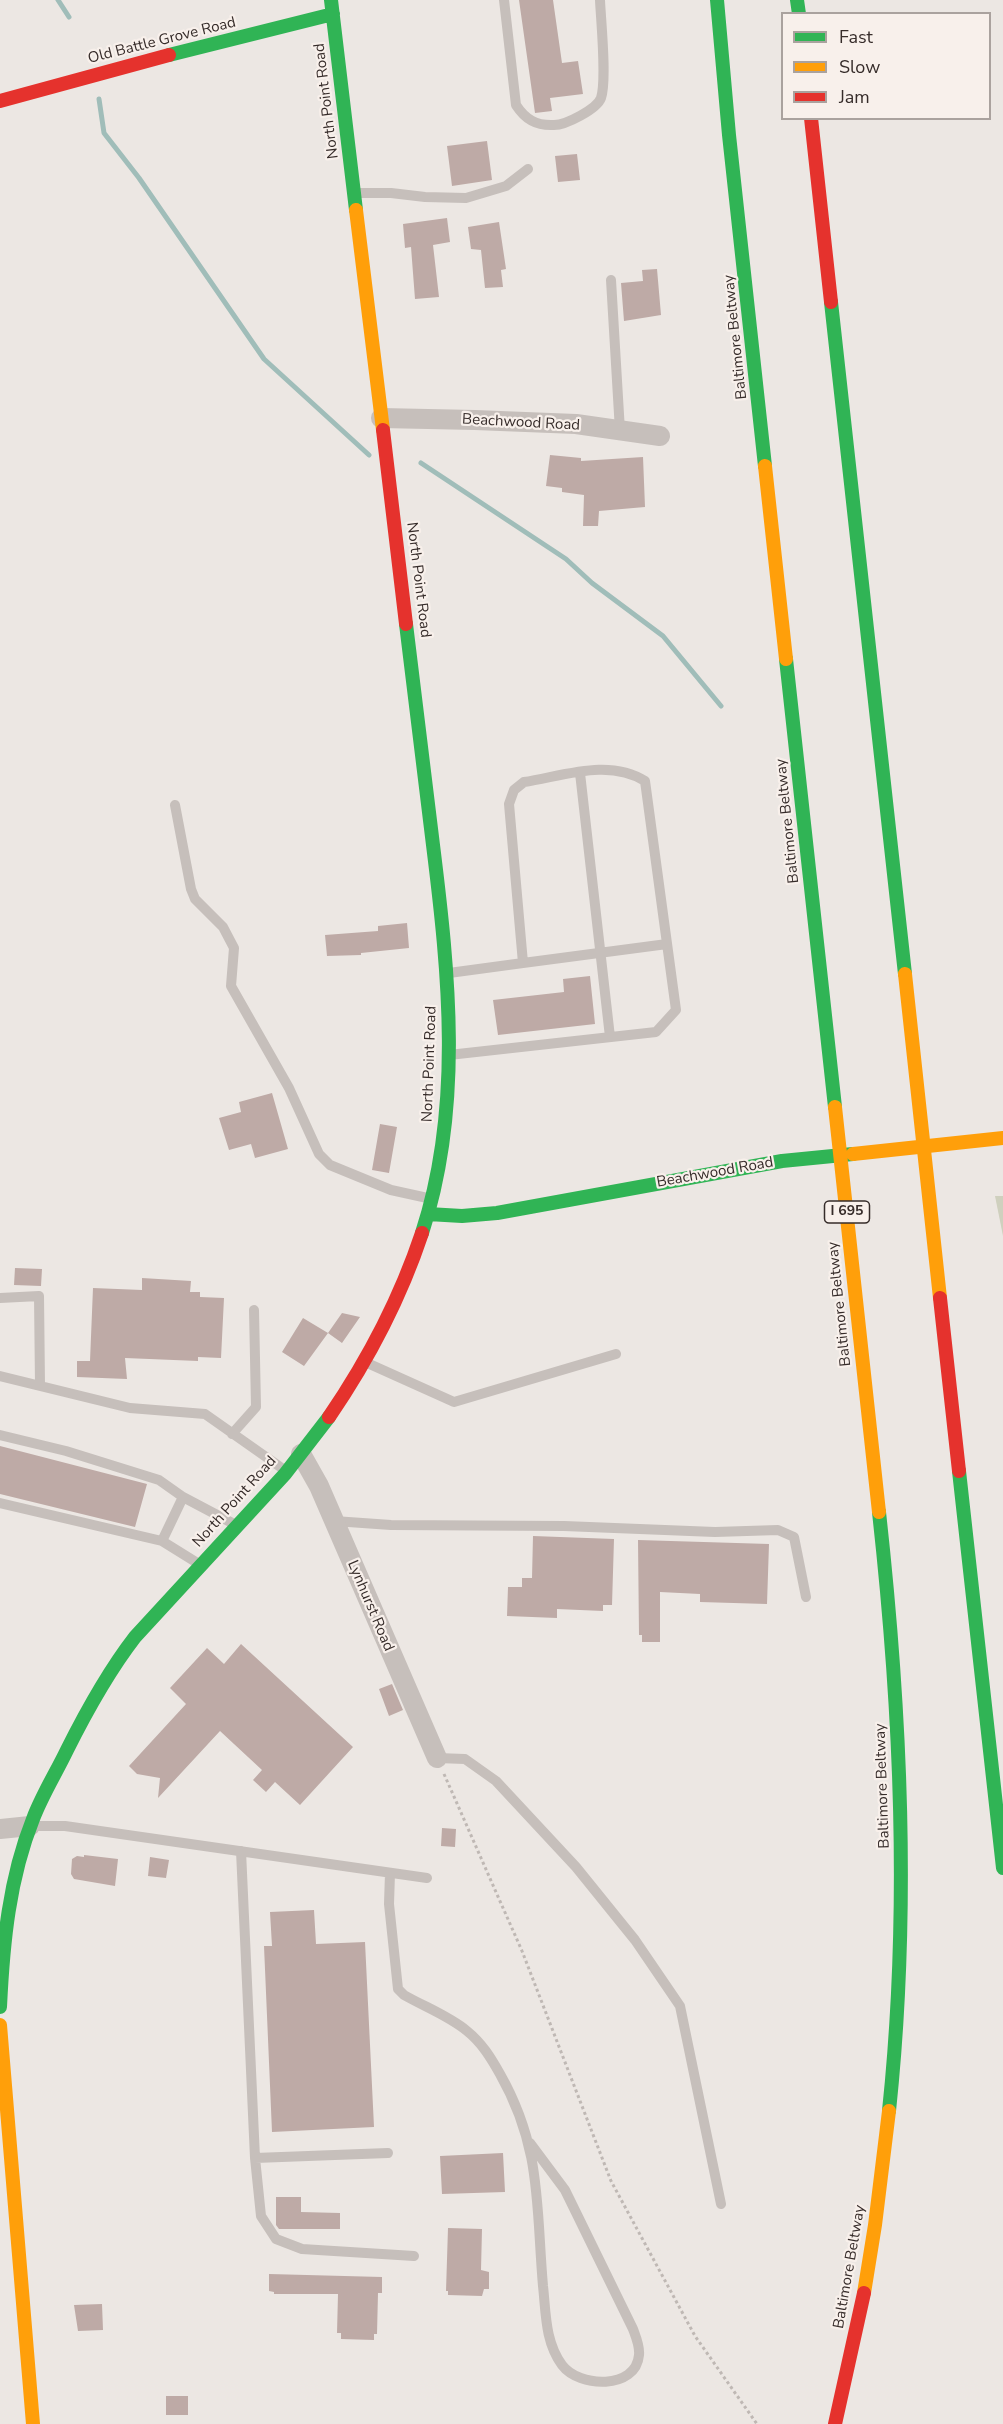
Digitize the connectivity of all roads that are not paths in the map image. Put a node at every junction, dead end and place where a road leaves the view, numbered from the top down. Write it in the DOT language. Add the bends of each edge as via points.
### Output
graph roads {
  1 [pos="504,0"];
  2 [pos="600,0"];
  3 [pos="706,0"];
  4 [pos="717,0"];
  5 [pos="332,7"];
  6 [pos="0,101"];
  7 [pos="810,120"];
  8 [pos="729,135"];
  9 [pos="528,169"];
  10 [pos="354,193"];
  11 [pos="611,280"];
  12 [pos="381,418"];
  13 [pos="620,431"];
  14 [pos="660,436"];
  15 [pos="580,773"];
  16 [pos="174,806"];
  17 [pos="667,944"];
  18 [pos="601,953"];
  19 [pos="523,963"];
  20 [pos="448,973"];
  21 [pos="610,1037"];
  22 [pos="449,1055"];
  23 [pos="1003,1138"];
  24 [pos="432,1199"];
  25 [pos="428,1214"];
  26 [pos="0,1298"];
  27 [pos="254,1310"];
  28 [pos="616,1354"];
  29 [pos="365,1361"];
  30 [pos="0,1376"];
  31 [pos="40,1386"];
  32 [pos="232,1434"];
  33 [pos="0,1435"];
  34 [pos="301,1454"];
  35 [pos="286,1471"];
  36 [pos="183,1497"];
  37 [pos="0,1503"];
  38 [pos="334,1521"];
  39 [pos="236,1525"];
  40 [pos="162,1541"];
  41 [pos="200,1565"];
  42 [pos="806,1597"];
  43 [pos="437,1758"];
  44 [pos="30,1826"];
  45 [pos="0,1829"];
  46 [pos="241,1851"];
  47 [pos="1003,1868"];
  48 [pos="390,1873"];
  49 [pos="427,1878"];
  50 [pos="0,2007"];
  51 [pos="0,2025"];
  52 [pos="530,2143"];
  53 [pos="388,2153"];
  54 [pos="255,2158"];
  55 [pos="721,2205"];
  56 [pos="414,2256"];
  57 [pos="33,2424"];
  58 [pos="835,2424"];
  1 -- 2 [label="lane" via="516,105 525,118 560,125 600,100"];
  3 -- 8 [label="main road"];
  4 -- 8 [label="main road, Baltimore Beltway / I 695"];
  5 -- 6 [label="main road, Old Battle Grove Road"];
  5 -- 10 [label="main road, North Point Road"];
  7 -- 47 [label="main road"];
  8 -- 58 [label="main road, Baltimore Beltway / I 695" via="896,1697 902,1877 891,2084 869,2265"];
  9 -- 10 [label="lane" via="506,186 466,198"];
  10 -- 12 [label="main road, North Point Road"];
  11 -- 13 [label="lane"];
  12 -- 13 [label="street, Beachwood Road" via="576,424"];
  12 -- 20 [label="main road, North Point Road"];
  13 -- 14 [label="street, Beachwood Road"];
  15 -- 17 [label="lane" via="608,768 632,772 645,781"];
  15 -- 18 [label="lane"];
  15 -- 19 [label="lane" via="524,782 514,790 509,804"];
  16 -- 24 [label="lane" via="195,899 223,927 234,948 231,986 289,1088 319,1154 330,1165 381,1186"];
  17 -- 18 [label="lane"];
  17 -- 21 [label="lane" via="676,1010 656,1032"];
  18 -- 19 [label="lane"];
  18 -- 21 [label="lane"];
  19 -- 20 [label="lane"];
  20 -- 22 [label="main road, North Point Road"];
  21 -- 22 [label="lane"];
  22 -- 24 [label="main road, North Point Road" via="448,1100"];
  23 -- 25 [label="main road, Beachwood Road" via="782,1161 497,1213"];
  24 -- 25 [label="main road, North Point Road"];
  25 -- 29 [label="main road, North Point Road" via="405,1281"];
  26 -- 31 [label="lane" via="39,1296"];
  27 -- 32 [label="lane" via="256,1407"];
  28 -- 29 [label="lane" via="454,1402"];
  29 -- 34 [label="main road, North Point Road"];
  30 -- 31 [label="lane"];
  31 -- 32 [label="lane" via="130,1408 205,1414"];
  32 -- 35 [label="lane"];
  33 -- 36 [label="lane" via="159,1480"];
  34 -- 35 [label="main road, North Point Road"];
  34 -- 38 [label="street, Lynhurst Road"];
  35 -- 39 [label="main road, North Point Road"];
  36 -- 39 [label="lane"];
  36 -- 40 [label="lane"];
  37 -- 40 [label="lane"];
  38 -- 42 [label="lane" via="714,1532 778,1530 794,1537"];
  38 -- 43 [label="street, Lynhurst Road"];
  39 -- 41 [label="main road, North Point Road"];
  40 -- 41 [label="lane"];
  41 -- 44 [label="main road, North Point Road" via="117,1662 77,1730"];
  43 -- 55 [label="lane" via="465,1759 496,1781 576,1867 635,1940 680,2006"];
  44 -- 45 [label="street"];
  44 -- 46 [label="lane" via="65,1826"];
  44 -- 50 [label="main road, North Point Road" via="4,1942"];
  46 -- 48 [label="lane"];
  46 -- 54 [label="lane"];
  48 -- 49 [label="lane"];
  48 -- 52 [label="lane" via="389,1904 398,1989 467,2031 487,2051 512,2095"];
  51 -- 57 [label="main road"];
  52 -- 52 [label="lane" via="538,2192 545,2315 554,2353 573,2374 594,2382 617,2379 630,2373 638,2363 640,2353 633,2329 565,2190"];
  53 -- 54 [label="lane"];
  54 -- 56 [label="lane" via="261,2216 276,2239 302,2249"];
}
